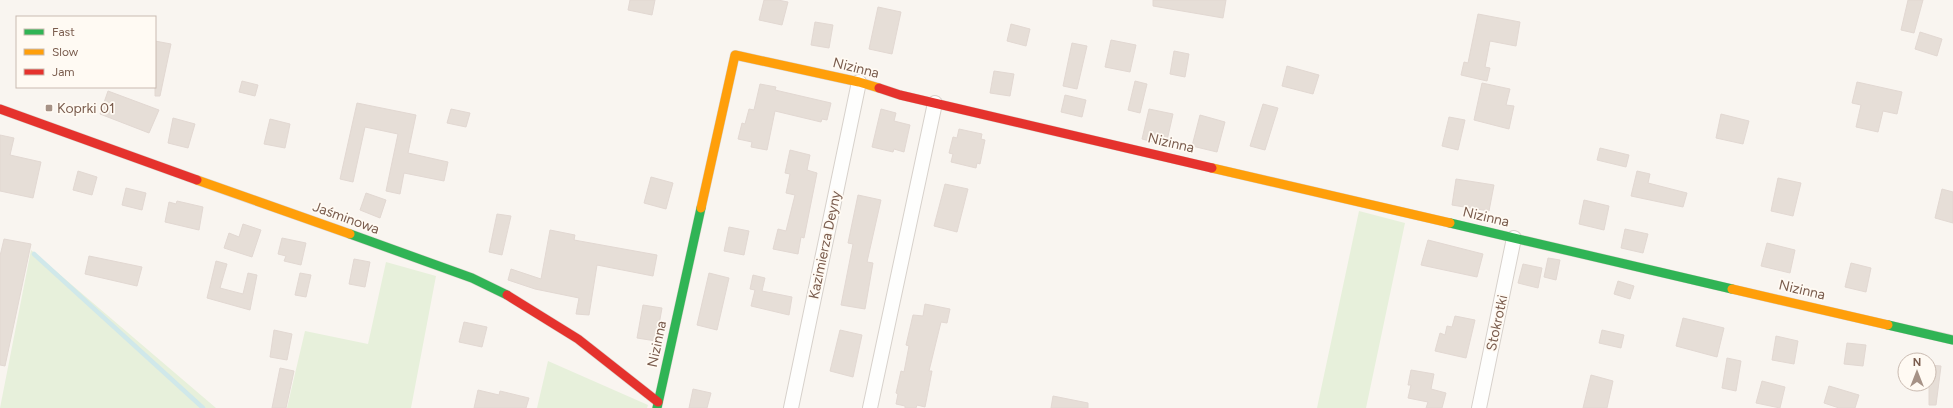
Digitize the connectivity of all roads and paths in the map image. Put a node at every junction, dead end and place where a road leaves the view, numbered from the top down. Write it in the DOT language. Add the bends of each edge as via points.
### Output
graph roads {
  1 [pos="859,82"];
  2 [pos="936,103"];
  3 [pos="0,109"];
  4 [pos="1514,238"];
  5 [pos="1953,340"];
  6 [pos="658,405"];
  7 [pos="791,408"];
  8 [pos="870,408"];
  9 [pos="1480,408"];
  1 -- 2 [label="street, Nizinna"];
  1 -- 6 [label="street, Nizinna" via="735,55"];
  1 -- 7 [label="street, Kazimierza Deyny"];
  2 -- 4 [label="street, Nizinna"];
  2 -- 8 [label="street"];
  3 -- 6 [label="street, Jaśminowa" via="472,278 511,297 578,339"];
  4 -- 5 [label="street, Nizinna"];
  4 -- 9 [label="street, Stokrotki"];
}
